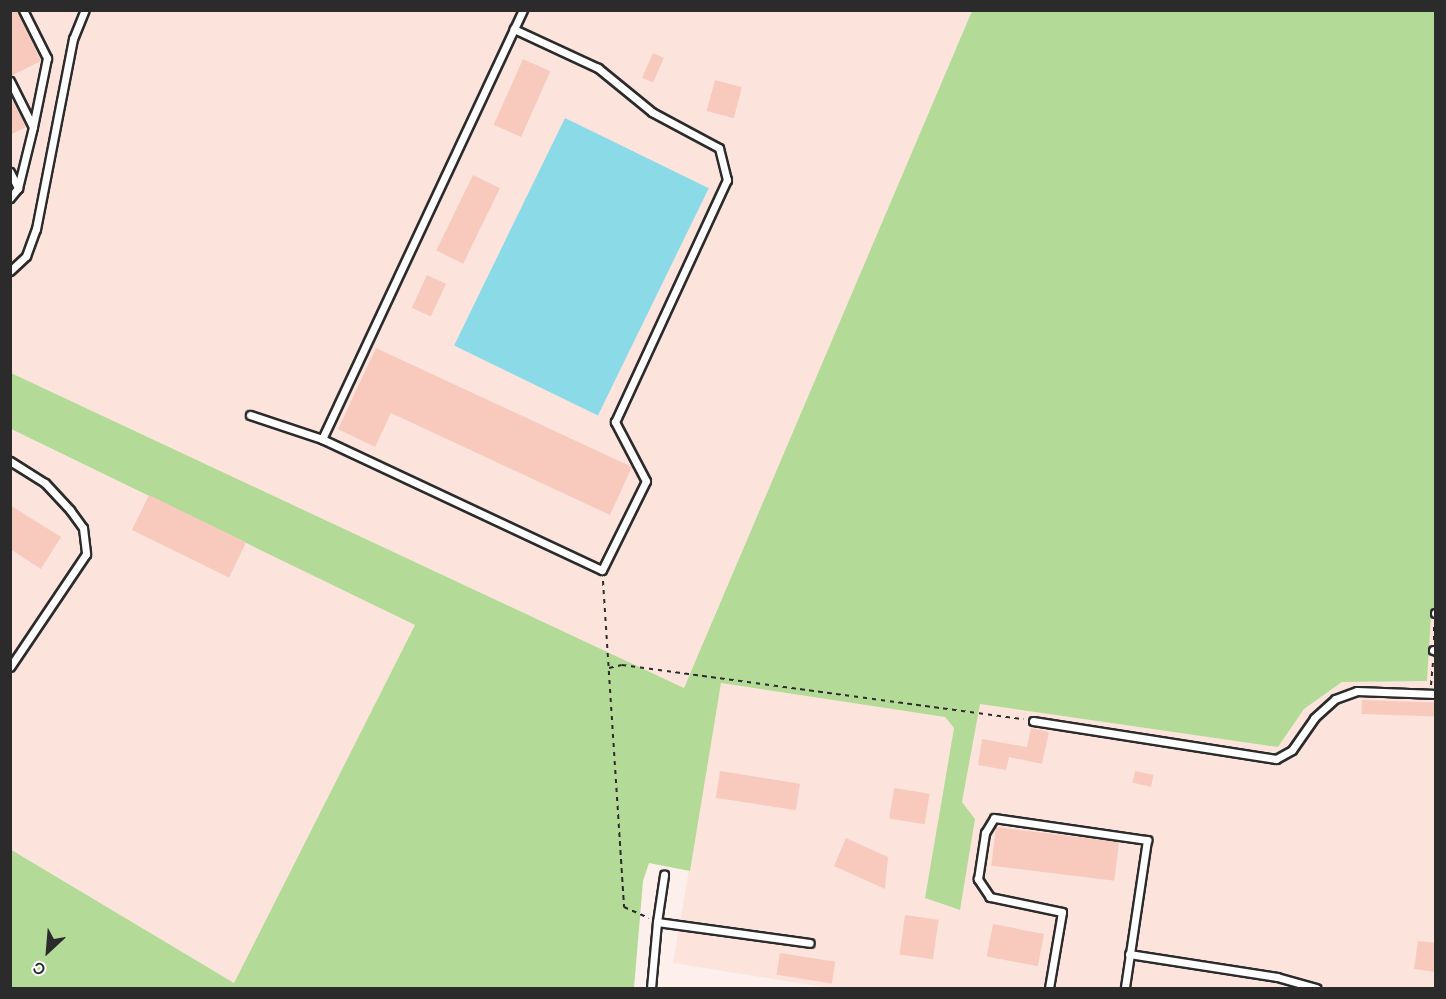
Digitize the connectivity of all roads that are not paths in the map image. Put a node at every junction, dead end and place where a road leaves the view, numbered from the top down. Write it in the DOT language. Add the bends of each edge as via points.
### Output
graph roads {
  1 [pos="22,10"];
  2 [pos="85,10"];
  3 [pos="523,10"];
  4 [pos="514,29"];
  5 [pos="10,81"];
  6 [pos="33,127"];
  7 [pos="10,172"];
  8 [pos="18,188"];
  9 [pos="10,198"];
  10 [pos="10,271"];
  11 [pos="250,415"];
  12 [pos="322,440"];
  13 [pos="10,461"];
  14 [pos="10,667"];
  15 [pos="1436,694"];
  16 [pos="1033,721"];
  17 [pos="664,875"];
  18 [pos="657,922"];
  19 [pos="810,943"];
  20 [pos="1129,954"];
  21 [pos="651,988"];
  22 [pos="1049,988"];
  23 [pos="1125,988"];
  24 [pos="1316,988"];
  1 -- 6 [label="lane" via="47,58"];
  2 -- 10 [label="lane" via="73,39 36,229 26,256"];
  3 -- 4 [label="lane"];
  4 -- 12 [label="lane"];
  4 -- 12 [label="lane" via="598,68 652,111 719,148 727,180 615,422 646,481 602,570"];
  5 -- 6 [label="lane"];
  6 -- 8 [label="lane"];
  7 -- 8 [label="lane"];
  8 -- 9 [label="lane"];
  11 -- 12 [label="lane"];
  13 -- 14 [label="lane" via="45,483 70,510 83,528 86,554"];
  15 -- 16 [label="lane" via="1357,691 1335,699 1314,718 1292,750 1276,759"];
  17 -- 18 [label="lane"];
  18 -- 19 [label="lane"];
  18 -- 21 [label="lane"];
  20 -- 22 [label="lane" via="1147,840 994,818 985,833 978,879 990,897 1062,912"];
  20 -- 23 [label="lane"];
  20 -- 24 [label="lane" via="1277,976"];
}
